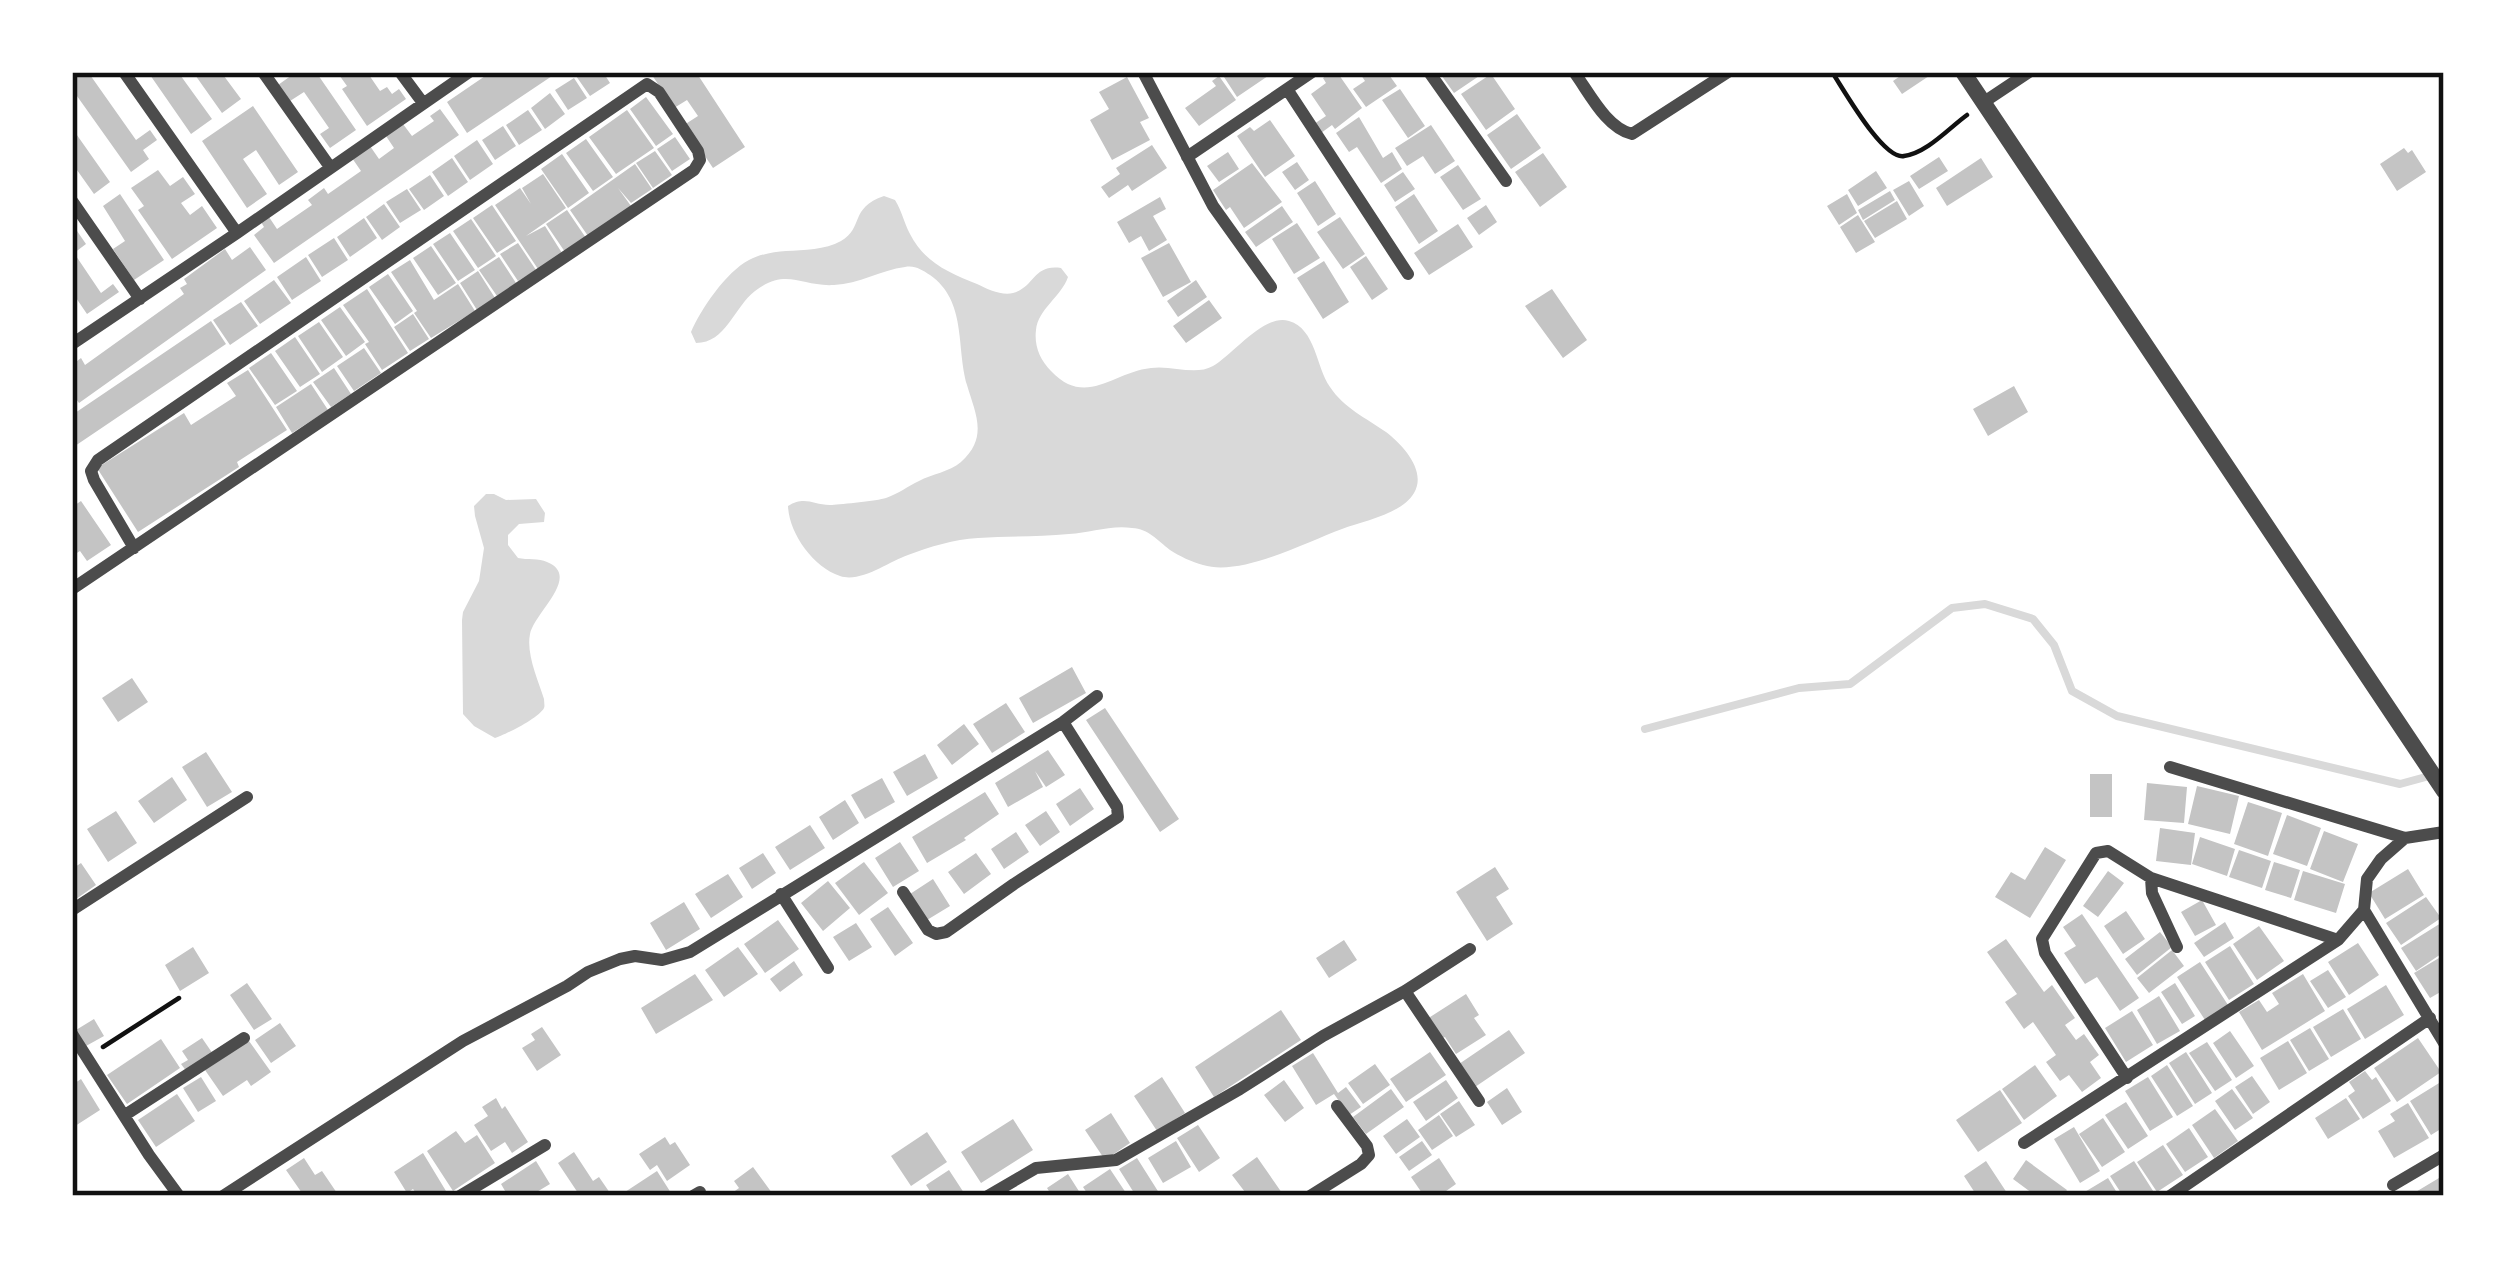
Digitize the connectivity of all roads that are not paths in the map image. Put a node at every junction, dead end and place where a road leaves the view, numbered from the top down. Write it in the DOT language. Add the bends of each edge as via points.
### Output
graph roads {
  1 [pos="124,72"];
  2 [pos="263,72"];
  3 [pos="400,72"];
  4 [pos="469,72"];
  5 [pos="1143,72"];
  6 [pos="1312,72"];
  7 [pos="1429,72"];
  8 [pos="1574,72"];
  9 [pos="1728,72"];
  10 [pos="1963,72"];
  11 [pos="2029,72"];
  12 [pos="1287,89"];
  13 [pos="1984,102"];
  14 [pos="423,103"];
  15 [pos="1187,157"];
  16 [pos="330,167"];
  17 [pos="1506,182"];
  18 [pos="72,201"];
  19 [pos="237,233"];
  20 [pos="1408,274"];
  21 [pos="1270,287"];
  22 [pos="140,299"];
  23 [pos="72,344"];
  24 [pos="134,548"];
  25 [pos="72,589"];
  26 [pos="1097,696"];
  27 [pos="1063,722"];
  28 [pos="2170,767"];
  29 [pos="2444,791"];
  30 [pos="247,796"];
  31 [pos="2444,832"];
  32 [pos="2405,838"];
  33 [pos="2151,878"];
  34 [pos="903,892"];
  35 [pos="781,894"];
  36 [pos="72,910"];
  37 [pos="2364,910"];
  38 [pos="2338,940"];
  39 [pos="2177,947"];
  40 [pos="1470,949"];
  41 [pos="828,968"];
  42 [pos="1405,991"];
  43 [pos="2429,1018"];
  44 [pos="72,1034"];
  45 [pos="244,1037"];
  46 [pos="2444,1043"];
  47 [pos="2128,1078"];
  48 [pos="1479,1101"];
  49 [pos="1337,1106"];
  50 [pos="125,1115"];
  51 [pos="2024,1143"];
  52 [pos="545,1145"];
  53 [pos="2444,1155"];
  54 [pos="2393,1186"];
  55 [pos="177,1193"];
  56 [pos="224,1196"];
  57 [pos="460,1196"];
  58 [pos="988,1196"];
  59 [pos="1310,1196"];
  60 [pos="2170,1196"];
  1 -- 19 [label="street"];
  2 -- 16 [label="street"];
  3 -- 14 [label="street"];
  4 -- 14 [label="street"];
  5 -- 15 [label="street"];
  6 -- 12 [label="street"];
  7 -- 17 [label="street"];
  8 -- 9 [label="street" via="1632,134"];
  10 -- 13 [label="street"];
  11 -- 13 [label="street"];
  12 -- 15 [label="street"];
  12 -- 20 [label="street"];
  13 -- 29 [label="street"];
  14 -- 16 [label="street"];
  15 -- 21 [label="street"];
  16 -- 19 [label="street"];
  18 -- 22 [label="street"];
  19 -- 22 [label="street"];
  22 -- 23 [label="street"];
  24 -- 24 [label="street" via="694,170 698,151 659,92 647,85 98,460 94,480"];
  24 -- 25 [label="street"];
  26 -- 27 [label="street"];
  27 -- 34 [label="street" via="1118,817 946,932 928,930"];
  27 -- 35 [label="street"];
  28 -- 32 [label="street"];
  30 -- 36 [label="street"];
  31 -- 32 [label="street"];
  32 -- 37 [label="street" via="2367,879"];
  33 -- 38 [label="street"];
  33 -- 39 [label="street"];
  33 -- 47 [label="street" via="2108,851 2096,853 2042,939"];
  35 -- 41 [label="street"];
  35 -- 56 [label="street" via="690,952 634,956 588,972 463,1041"];
  37 -- 38 [label="street"];
  37 -- 43 [label="street"];
  38 -- 47 [label="street"];
  40 -- 42 [label="street"];
  42 -- 48 [label="street"];
  42 -- 58 [label="street" via="1116,1160 1036,1168"];
  43 -- 46 [label="street"];
  43 -- 60 [label="street"];
  44 -- 50 [label="street"];
  45 -- 50 [label="street"];
  47 -- 51 [label="street"];
  49 -- 59 [label="street" via="1369,1155"];
  50 -- 55 [label="street"];
  52 -- 57 [label="street"];
  53 -- 54 [label="street"];
}
